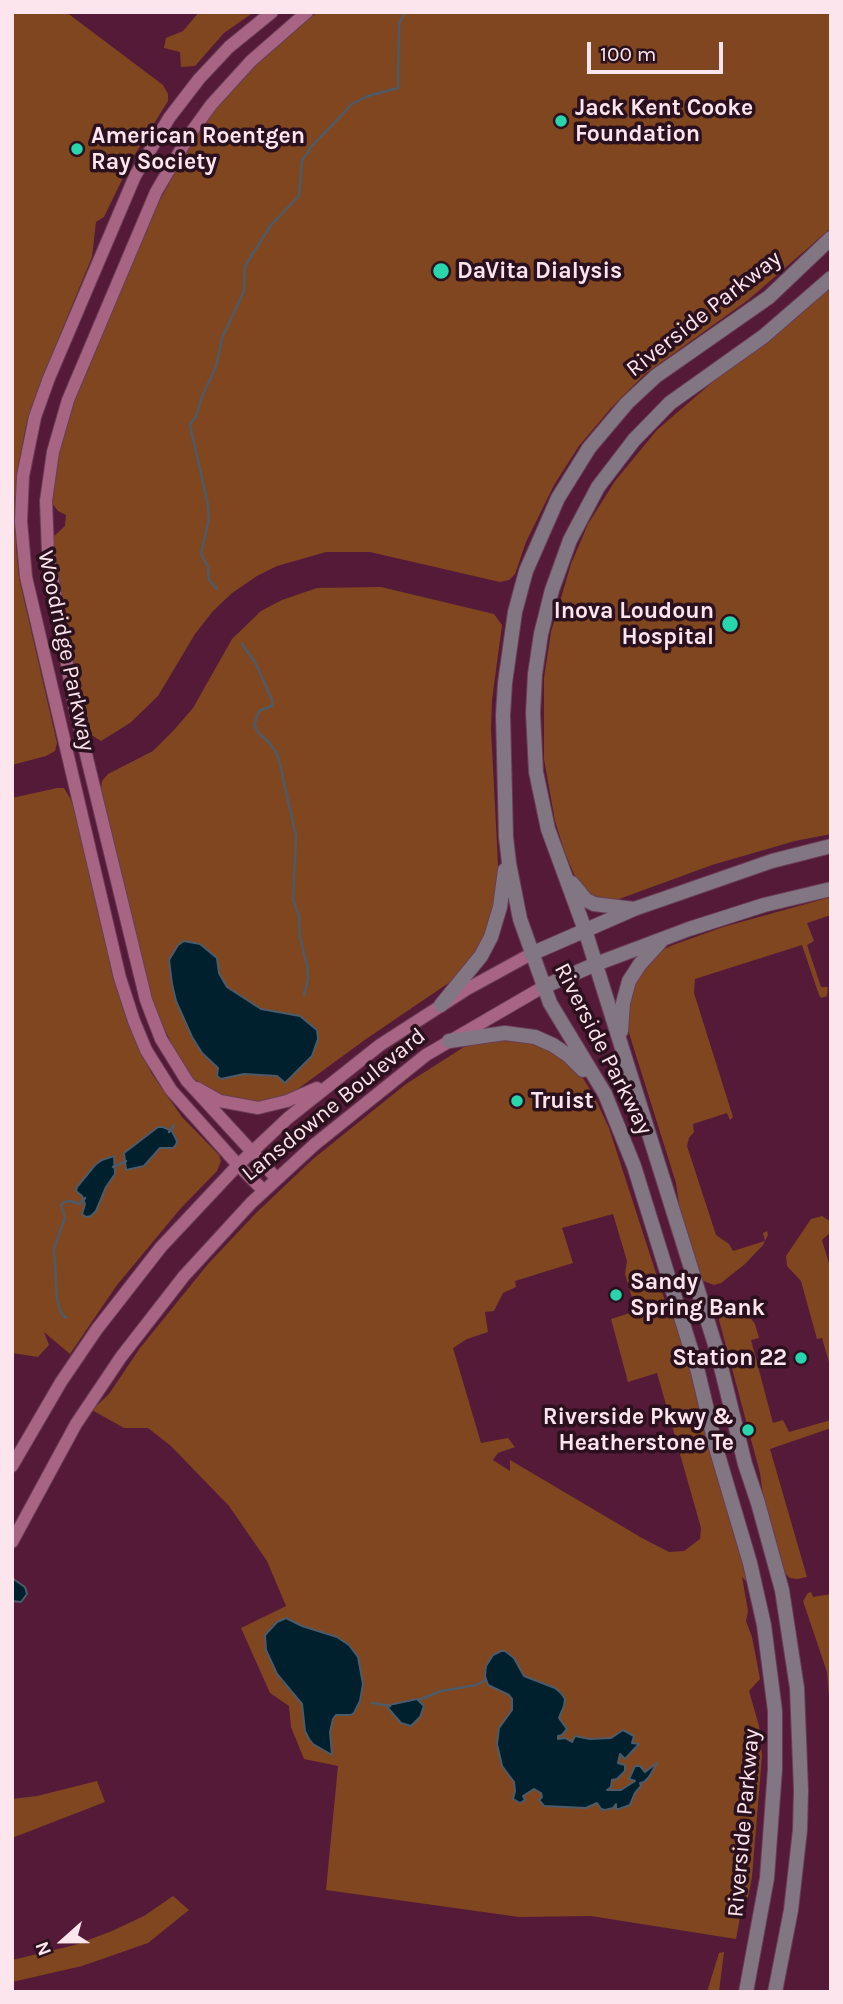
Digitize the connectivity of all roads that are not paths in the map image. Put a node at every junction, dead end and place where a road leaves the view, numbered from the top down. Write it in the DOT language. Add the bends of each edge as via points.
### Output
graph roads {
  1 [pos="272,12"];
  2 [pos="307,12"];
  3 [pos="831,238"];
  4 [pos="831,278"];
  5 [pos="506,837"];
  6 [pos="831,846"];
  7 [pos="562,869"];
  8 [pos="831,889"];
  9 [pos="634,909"];
  10 [pos="586,930"];
  11 [pos="664,939"];
  12 [pos="531,954"];
  13 [pos="596,964"];
  14 [pos="543,987"];
  15 [pos="441,1005"];
  16 [pos="449,1041"];
  17 [pos="621,1043"];
  18 [pos="334,1080"];
  19 [pos="187,1081"];
  20 [pos="605,1094"];
  21 [pos="251,1153"];
  22 [pos="238,1165"];
  23 [pos="277,1179"];
  24 [pos="264,1191"];
  25 [pos="12,1466"];
  26 [pos="12,1542"];
  27 [pos="746,1992"];
  28 [pos="775,1992"];
  1 -- 22 [label="street, Woodridge Parkway" via="199,79 169,118 135,176 35,417 20,521 26,577 126,1000 159,1074"];
  2 -- 19 [label="street, Woodridge Parkway" via="228,84 166,173 68,400 53,452 46,501 48,552 75,705 140,980 161,1039"];
  3 -- 5 [label="main road, Riverside Parkway" via="769,297 671,365 627,403 589,448 558,498 526,571 515,612 503,715"];
  4 -- 7 [label="main road, Riverside Parkway" via="787,318 670,403 621,455 570,540 541,634 533,713 539,791"];
  5 -- 12 [label="main road, Riverside Parkway" via="513,890"];
  5 -- 15 [label="main road" via="500,907 491,937"];
  6 -- 9 [label="main road, Lansdowne Boulevard" via="772,861"];
  7 -- 9 [label="main road" via="586,900"];
  7 -- 10 [label="main road, Riverside Parkway"];
  8 -- 11 [label="main road, Lansdowne Boulevard" via="764,905"];
  9 -- 10 [label="main road, Lansdowne Boulevard"];
  10 -- 12 [label="main road, Lansdowne Boulevard"];
  10 -- 13 [label="main road, Riverside Parkway"];
  11 -- 13 [label="main road, Lansdowne Boulevard"];
  11 -- 17 [label="main road" via="629,981"];
  12 -- 14 [label="main road, Riverside Parkway"];
  12 -- 15 [label="street, Lansdowne Boulevard"];
  13 -- 14 [label="main road, Lansdowne Boulevard"];
  13 -- 17 [label="main road, Riverside Parkway"];
  14 -- 16 [label="street, Lansdowne Boulevard"];
  14 -- 20 [label="main road, Riverside Parkway"];
  15 -- 18 [label="street, Lansdowne Boulevard"];
  16 -- 20 [label="main road" via="505,1033 535,1037 569,1056"];
  16 -- 23 [label="street, Lansdowne Boulevard" via="388,1085"];
  17 -- 28 [label="main road, Riverside Parkway" via="717,1351 775,1561 790,1637 800,1718 800,1830"];
  18 -- 19 [label="street" via="298,1097 258,1108 220,1101"];
  18 -- 21 [label="street, Lansdowne Boulevard"];
  19 -- 21 [label="street, Woodridge Parkway"];
  20 -- 27 [label="main road, Riverside Parkway" via="634,1166 681,1313 764,1625 775,1711 775,1769 767,1878"];
  21 -- 22 [label="street, Lansdowne Boulevard"];
  21 -- 23 [label="street, Woodridge Parkway"];
  22 -- 24 [label="street, Woodridge Parkway"];
  22 -- 25 [label="street, Lansdowne Boulevard" via="161,1247 97,1329"];
  23 -- 24 [label="street, Lansdowne Boulevard"];
  24 -- 26 [label="street, Lansdowne Boulevard" via="144,1325 76,1424"];
}
